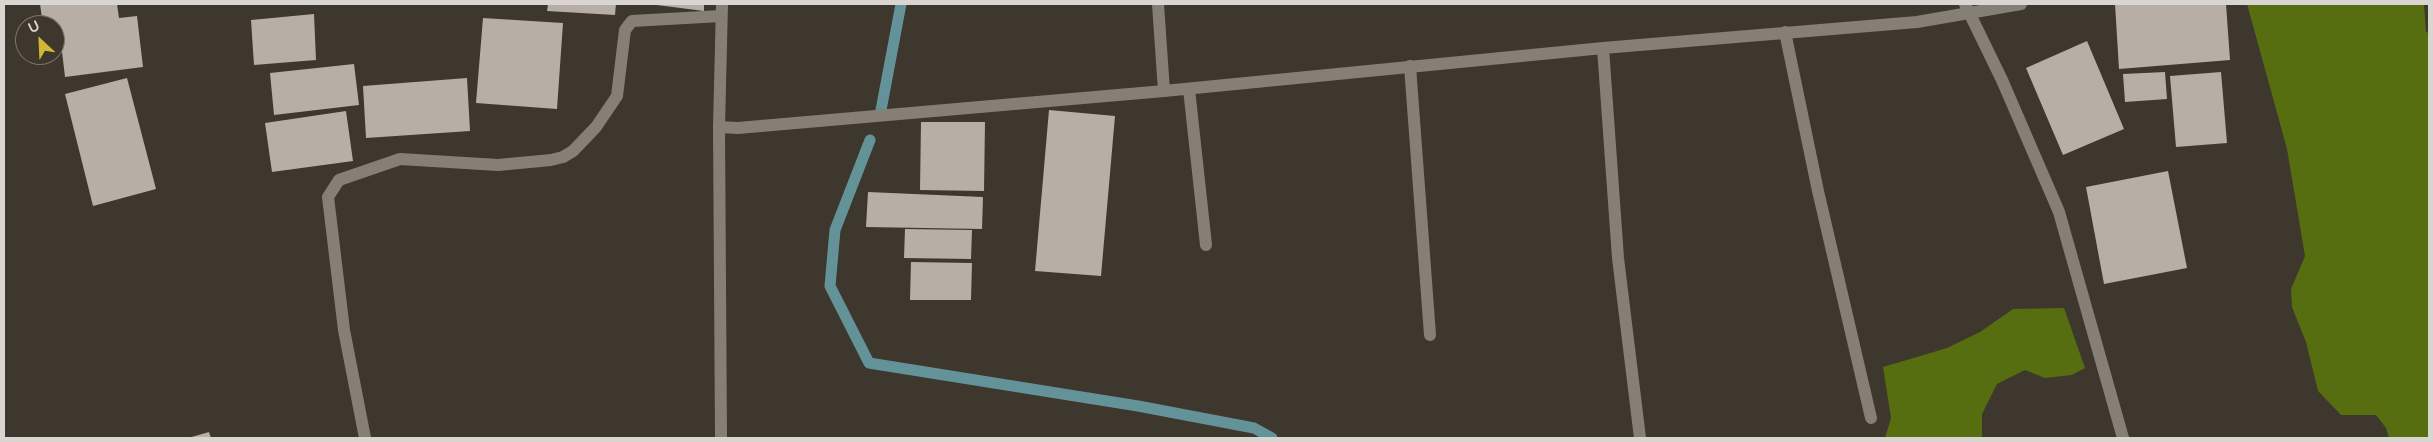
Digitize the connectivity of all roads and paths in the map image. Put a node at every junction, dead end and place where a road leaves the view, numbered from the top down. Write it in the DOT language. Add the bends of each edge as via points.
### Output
graph roads {
  1 [pos="1158,4"];
  2 [pos="2021,4"];
  3 [pos="1968,9"];
  4 [pos="722,10"];
  5 [pos="1785,32"];
  6 [pos="1603,48"];
  7 [pos="1410,66"];
  8 [pos="1189,89"];
  9 [pos="1164,91"];
  10 [pos="719,127"];
  11 [pos="1206,245"];
  12 [pos="1430,335"];
  13 [pos="1871,418"];
  14 [pos="365,438"];
  15 [pos="720,438"];
  16 [pos="1640,438"];
  17 [pos="2123,438"];
  1 -- 9 [label="street"];
  2 -- 3 [label="street"];
  3 -- 5 [label="street" via="1916,22"];
  3 -- 17 [label="street" via="2059,212"];
  4 -- 10 [label="street"];
  4 -- 14 [label="street" via="632,21 625,30 617,96 596,127 563,157 498,165 400,159 339,180 328,197 344,330"];
  5 -- 6 [label="street"];
  5 -- 13 [label="street"];
  6 -- 7 [label="street"];
  6 -- 16 [label="street" via="1618,258"];
  7 -- 8 [label="street"];
  7 -- 12 [label="street"];
  8 -- 9 [label="street"];
  8 -- 11 [label="street"];
  9 -- 10 [label="street" via="738,128"];
  10 -- 15 [label="street"];
}
